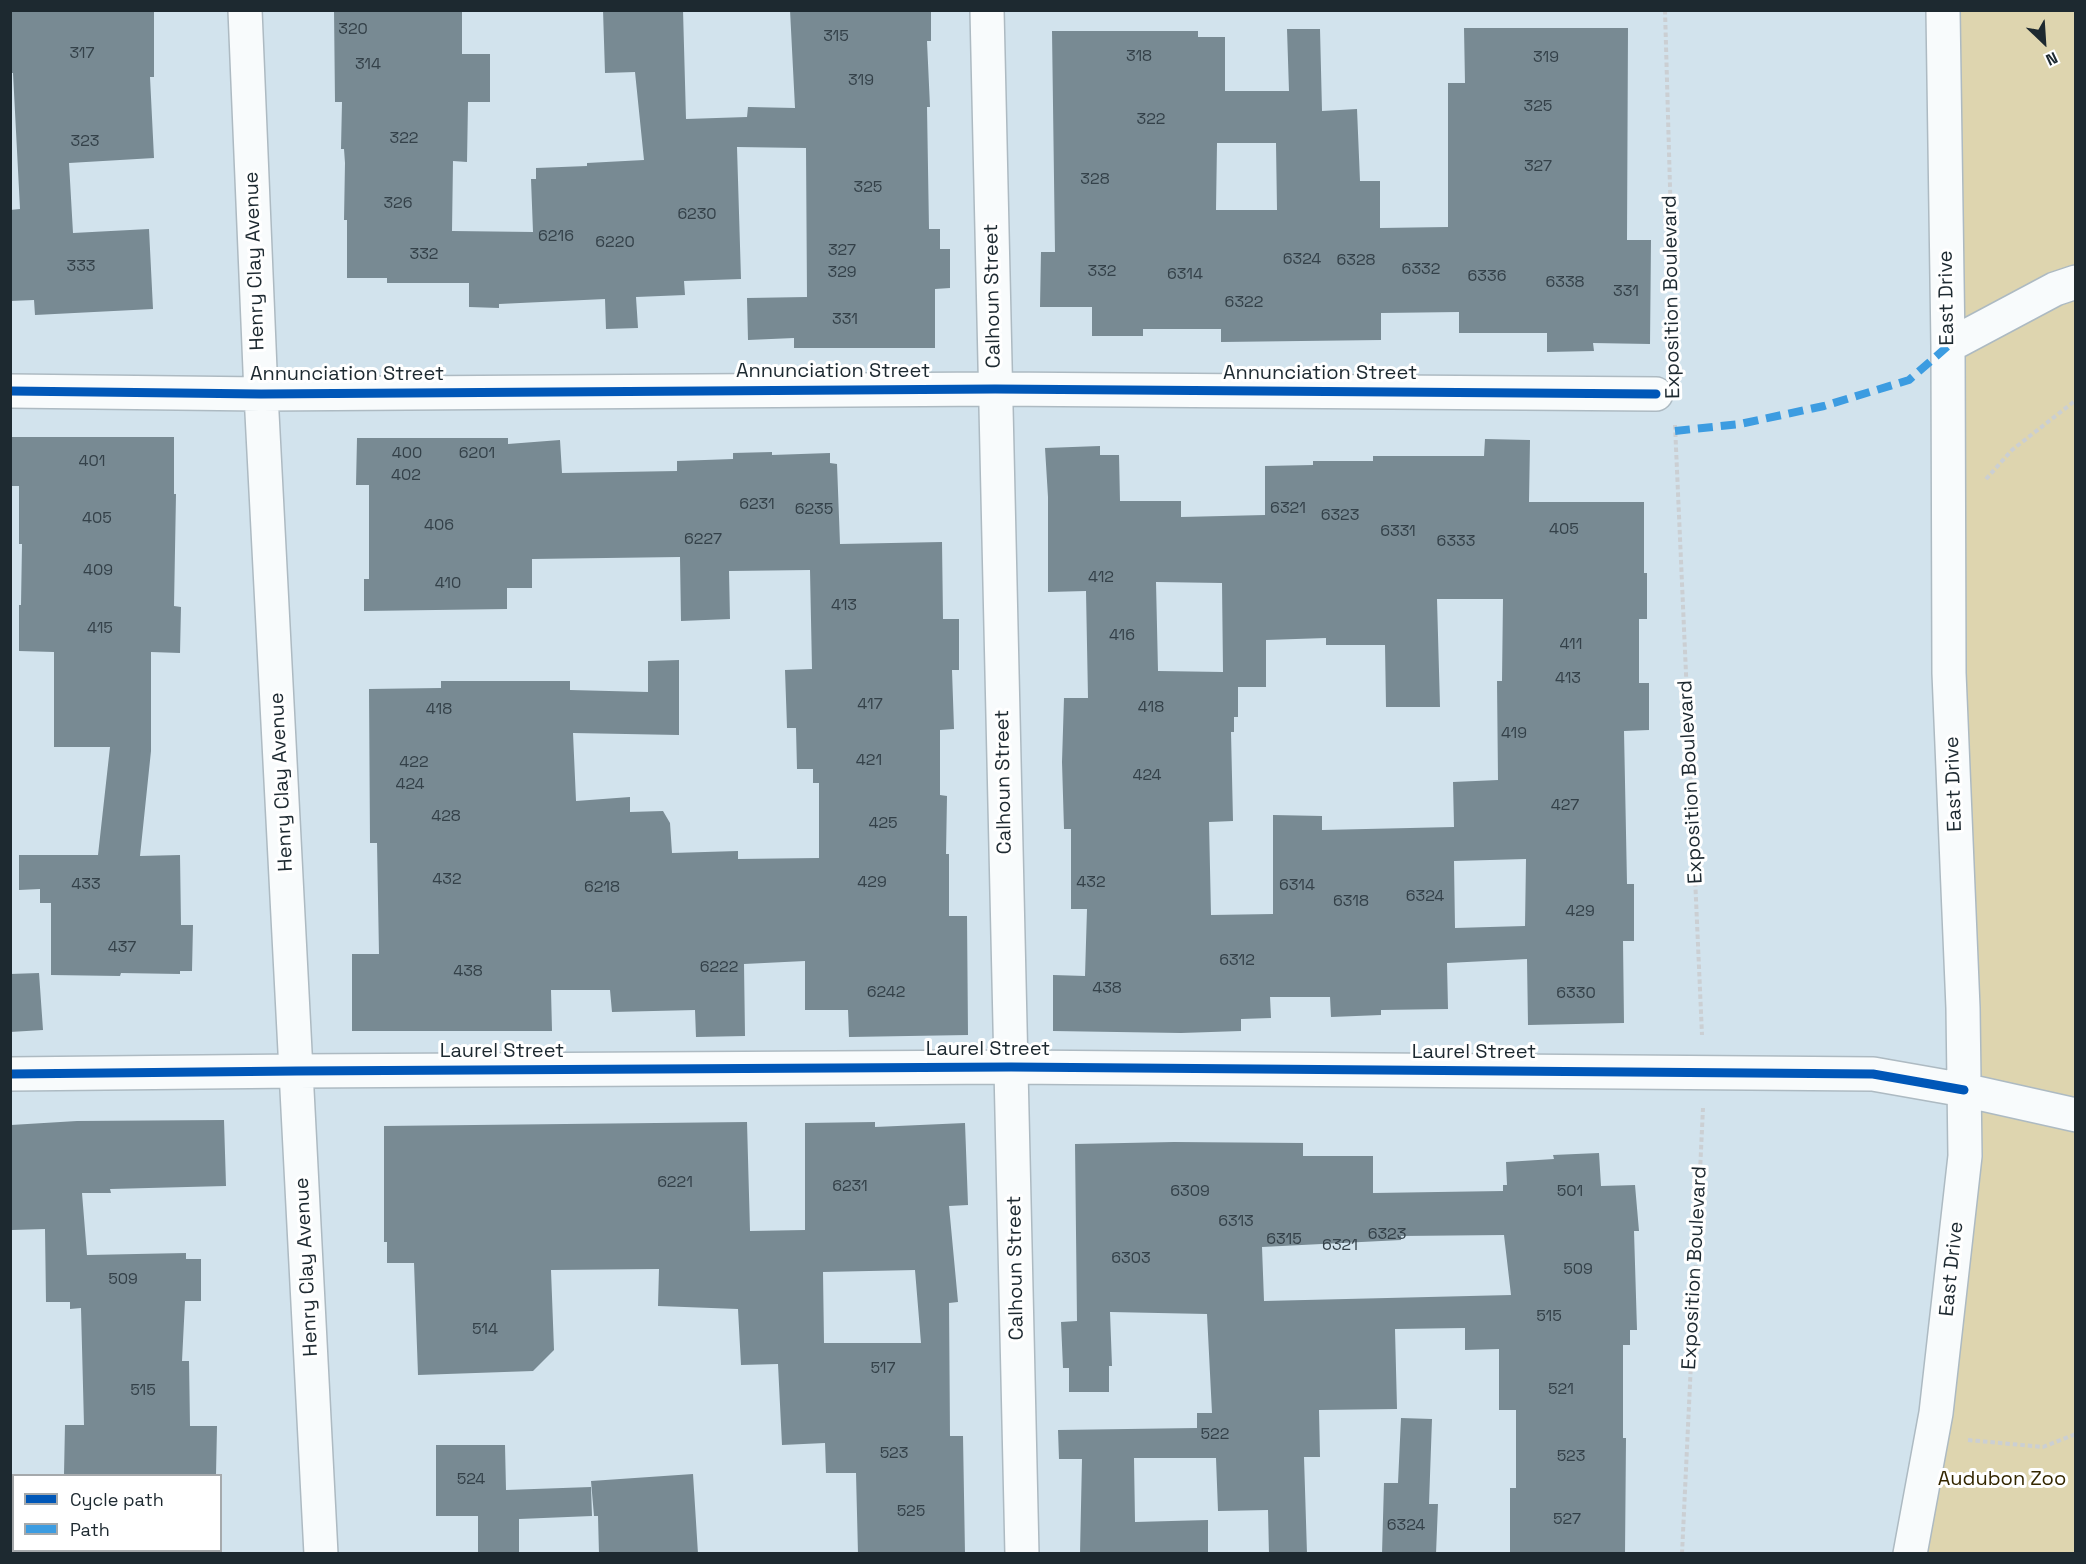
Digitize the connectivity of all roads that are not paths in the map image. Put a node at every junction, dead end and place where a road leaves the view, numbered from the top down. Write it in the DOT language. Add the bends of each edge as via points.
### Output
graph roads {
  1 [pos="245,10"];
  2 [pos="987,10"];
  3 [pos="1943,10"];
  4 [pos="2076,282"];
  5 [pos="1948,346"];
  6 [pos="1666,384"];
  7 [pos="995,389"];
  8 [pos="10,391"];
  9 [pos="261,394"];
  10 [pos="1011,1067"];
  11 [pos="297,1071"];
  12 [pos="10,1074"];
  13 [pos="1964,1090"];
  14 [pos="2076,1115"];
  15 [pos="321,1554"];
  16 [pos="1022,1554"];
  17 [pos="1910,1554"];
  1 -- 9 [label="street, Henry Clay Avenue"];
  2 -- 7 [label="street, Calhoun Street"];
  3 -- 5 [label="street, East Drive"];
  4 -- 5 [label="street" via="2055,289"];
  5 -- 13 [label="street, East Drive" via="1949,673"];
  6 -- 7 [label="street, Annunciation Street"];
  7 -- 9 [label="street, Annunciation Street"];
  7 -- 10 [label="street, Calhoun Street"];
  8 -- 9 [label="street, Annunciation Street"];
  9 -- 11 [label="street, Henry Clay Avenue"];
  10 -- 11 [label="street, Laurel Street"];
  10 -- 13 [label="street, Laurel Street" via="1873,1074"];
  10 -- 16 [label="street, Calhoun Street"];
  11 -- 12 [label="street, Laurel Street"];
  11 -- 15 [label="street, Henry Clay Avenue"];
  13 -- 14 [label="street, Laurel Street"];
  13 -- 17 [label="street, East Drive" via="1965,1156 1936,1413"];
}
